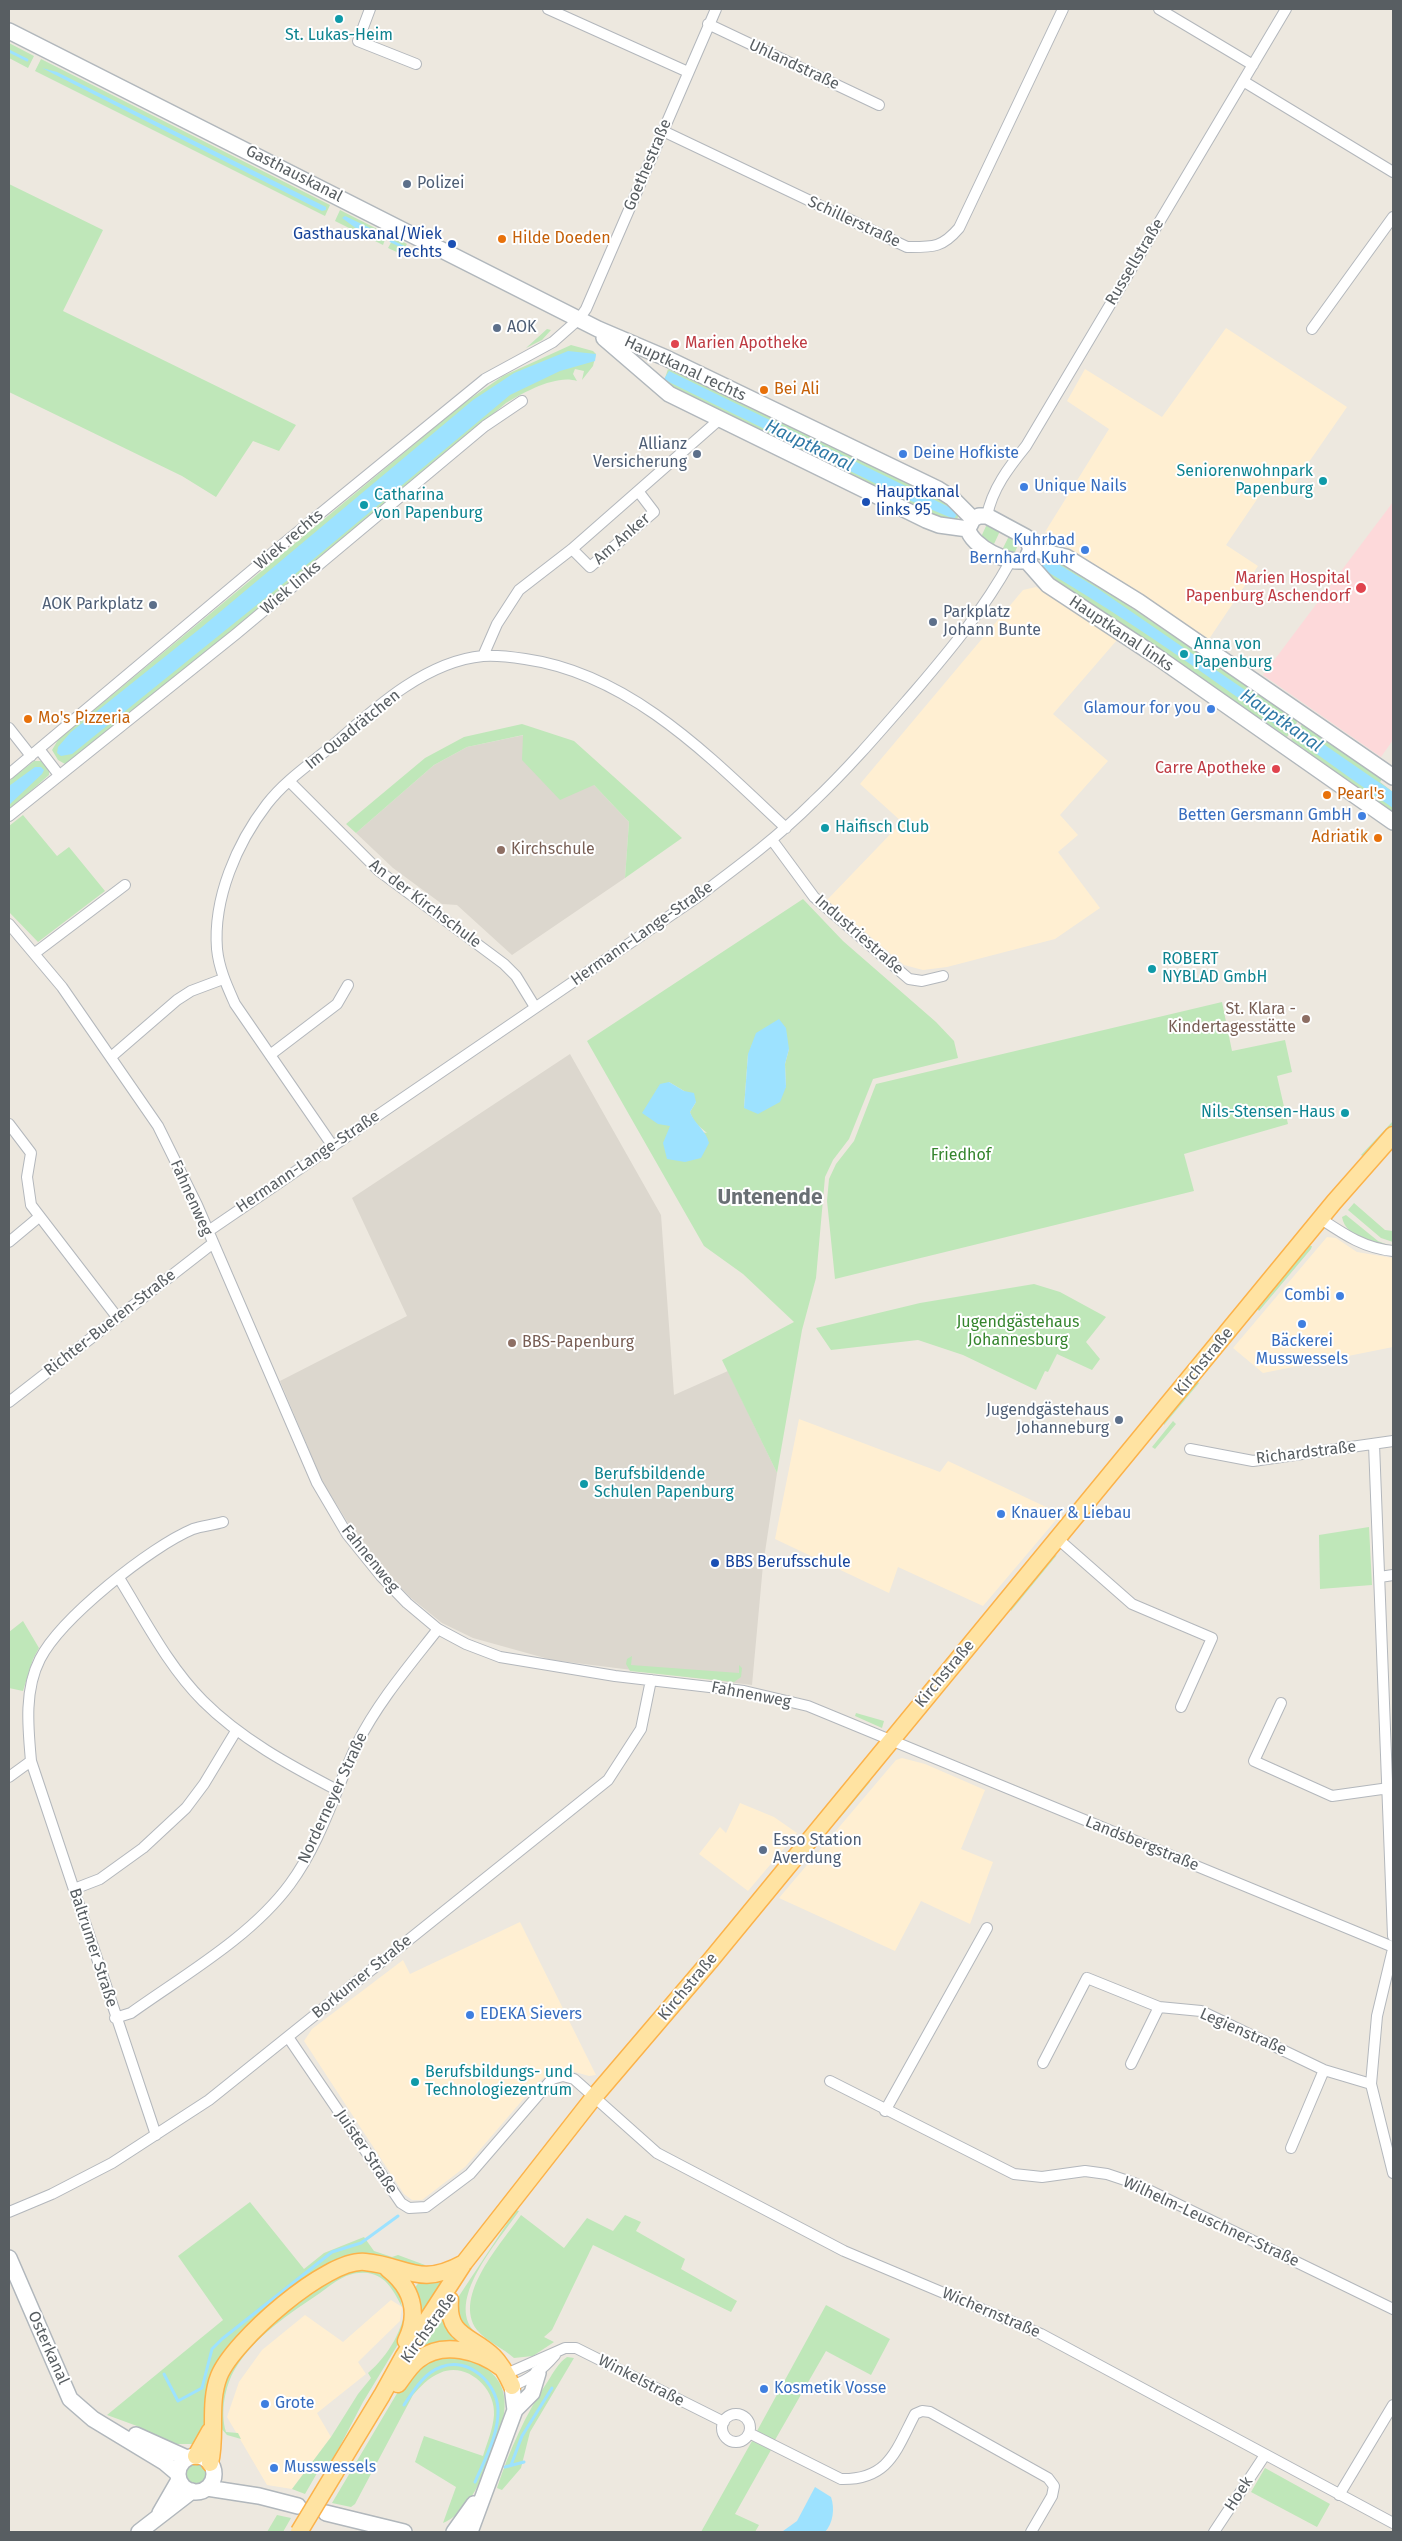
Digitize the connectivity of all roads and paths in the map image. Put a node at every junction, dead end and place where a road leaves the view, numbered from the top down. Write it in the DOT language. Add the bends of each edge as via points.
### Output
graph roads {
  1 [pos="370,9"];
  2 [pos="548,9"];
  3 [pos="716,9"];
  4 [pos="1063,9"];
  5 [pos="1159,9"];
  6 [pos="1286,9"];
  7 [pos="708,24"];
  8 [pos="9,31"];
  9 [pos="416,64"];
  10 [pos="1253,65"];
  11 [pos="688,72"];
  12 [pos="1243,81"];
  13 [pos="879,105"];
  14 [pos="663,131"];
  15 [pos="1393,172"];
  16 [pos="1393,217"];
  17 [pos="579,320"];
  18 [pos="1312,330"];
  19 [pos="666,358"];
  20 [pos="648,376"];
  21 [pos="522,401"];
  22 [pos="720,420"];
  23 [pos="638,491"];
  24 [pos="976,521"];
  25 [pos="572,549"];
  26 [pos="1028,555"];
  27 [pos="1010,562"];
  28 [pos="483,656"];
  29 [pos="9,728"];
  30 [pos="39,749"];
  31 [pos="31,756"];
  32 [pos="9,774"];
  33 [pos="59,775"];
  34 [pos="1393,777"];
  35 [pos="290,782"];
  36 [pos="9,816"];
  37 [pos="1393,822"];
  38 [pos="786,828"];
  39 [pos="772,840"];
  40 [pos="125,885"];
  41 [pos="9,924"];
  42 [pos="35,953"];
  43 [pos="943,976"];
  44 [pos="223,979"];
  45 [pos="348,985"];
  46 [pos="535,1007"];
  47 [pos="270,1055"];
  48 [pos="111,1057"];
  49 [pos="9,1124"];
  50 [pos="1393,1135"];
  51 [pos="332,1145"];
  52 [pos="39,1217"];
  53 [pos="1321,1219"];
  54 [pos="207,1232"];
  55 [pos="9,1242"];
  56 [pos="212,1244"];
  57 [pos="1393,1251"];
  58 [pos="117,1317"];
  59 [pos="9,1402"];
  60 [pos="1393,1441"];
  61 [pos="1374,1444"];
  62 [pos="1190,1449"];
  63 [pos="223,1522"];
  64 [pos="1058,1539"];
  65 [pos="1393,1575"];
  66 [pos="1380,1577"];
  67 [pos="119,1578"];
  68 [pos="438,1629"];
  69 [pos="651,1680"];
  70 [pos="1281,1703"];
  71 [pos="1181,1708"];
  72 [pos="236,1731"];
  73 [pos="890,1740"];
  74 [pos="31,1761"];
  75 [pos="9,1777"];
  76 [pos="1389,1788"];
  77 [pos="337,1790"];
  78 [pos="74,1889"];
  79 [pos="987,1928"];
  80 [pos="1393,1936"];
  81 [pos="1393,1948"];
  82 [pos="1159,2007"];
  83 [pos="115,2018"];
  84 [pos="288,2037"];
  85 [pos="1043,2063"];
  86 [pos="1131,2064"];
  87 [pos="1324,2070"];
  88 [pos="830,2081"];
  89 [pos="1371,2084"];
  90 [pos="594,2097"];
  91 [pos="885,2111"];
  92 [pos="156,2134"];
  93 [pos="1291,2148"];
  94 [pos="1393,2173"];
  95 [pos="9,2212"];
  96 [pos="502,2216"];
  97 [pos="9,2258"];
  98 [pos="464,2264"];
  99 [pos="386,2267"];
  100 [pos="450,2300"];
  101 [pos="1393,2309"];
  102 [pos="557,2352"];
  103 [pos="403,2356"];
  104 [pos="538,2373"];
  105 [pos="394,2376"];
  106 [pos="507,2376"];
  107 [pos="382,2395"];
  108 [pos="1393,2406"];
  109 [pos="515,2410"];
  110 [pos="724,2422"];
  111 [pos="104,2425"];
  112 [pos="750,2433"];
  113 [pos="1265,2455"];
  114 [pos="201,2472"];
  115 [pos="178,2476"];
  116 [pos="482,2493"];
  117 [pos="1339,2495"];
  118 [pos="298,2506"];
  119 [pos="326,2513"];
  120 [pos="158,2516"];
  121 [pos="1393,2523"];
  122 [pos="139,2532"];
  123 [pos="299,2532"];
  124 [pos="404,2532"];
  125 [pos="454,2532"];
  126 [pos="470,2532"];
  127 [pos="1031,2532"];
  128 [pos="1214,2532"];
  1 -- 9 [label="street" via="358,41"];
  2 -- 11 [label="street"];
  3 -- 7 [label="street, Goethestraße"];
  4 -- 14 [label="street, Schillerstraße" via="959,228 948,240 934,247 907,247"];
  5 -- 10 [label="street"];
  6 -- 10 [label="street, Russellstraße"];
  7 -- 11 [label="street, Goethestraße"];
  7 -- 13 [label="street, Uhlandstraße"];
  8 -- 17 [label="street, Gasthauskanal"];
  10 -- 12 [label="street, Russellstraße"];
  11 -- 14 [label="street, Goethestraße"];
  12 -- 15 [label="street"];
  12 -- 24 [label="street, Russellstraße" via="1026,446 1004,474"];
  14 -- 17 [label="street, Goethestraße"];
  16 -- 18 [label="street"];
  17 -- 19 [label="street, Hauptkanal rechts"];
  17 -- 20 [label="street" via="613,344"];
  17 -- 30 [label="street, Wiek rechts" via="553,342 485,379"];
  19 -- 20 [label="street" via="655,364"];
  19 -- 24 [label="street, Hauptkanal rechts" via="938,489"];
  20 -- 22 [label="street" via="669,394"];
  21 -- 33 [label="street, Wiek links" via="485,426 244,627"];
  22 -- 23 [label="street, Am Anker"];
  22 -- 24 [label="street" via="939,526"];
  23 -- 25 [label="street, Am Anker"];
  23 -- 25 [label="street, Am Anker" via="654,512 590,567"];
  24 -- 26 [label="street, Hauptkanal links" via="1026,537"];
  24 -- 27 [label="street" via="973,541"];
  25 -- 28 [label="street, Am Anker" via="519,590 497,624"];
  26 -- 27 [label="street" via="1018,563"];
  26 -- 34 [label="street" via="1066,558 1139,602"];
  26 -- 37 [label="street, Hauptkanal links" via="1048,585 1156,656"];
  27 -- 38 [label="street, Hermann-Lange-Straße" via="959,639 881,730"];
  28 -- 35 [label="street, Im Quadrätchen" via="452,664 382,702"];
  28 -- 38 [label="street, Im Quadrätchen" via="525,659 576,671 628,697 706,754"];
  29 -- 31 [label="street"];
  30 -- 31 [label="street, Wiek rechts"];
  30 -- 33 [label="street"];
  31 -- 32 [label="street, Wiek rechts"];
  33 -- 36 [label="street, Wiek links"];
  35 -- 44 [label="street, Im Quadrätchen" via="268,803 235,857 220,912 217,948"];
  35 -- 46 [label="street, An der Kirchschule" via="379,871 504,964 516,976"];
  38 -- 39 [label="street, Hermann-Lange-Straße"];
  39 -- 43 [label="street, Industriestraße" via="814,897 909,978 922,981"];
  39 -- 46 [label="street, Hermann-Lange-Straße" via="696,898"];
  40 -- 42 [label="street"];
  41 -- 42 [label="street, Fahnenweg"];
  42 -- 48 [label="street, Fahnenweg"];
  44 -- 47 [label="street, Im Quadrätchen" via="235,1004"];
  44 -- 48 [label="street" via="177,1000"];
  45 -- 47 [label="street" via="337,1004"];
  46 -- 51 [label="street, Hermann-Lange-Straße"];
  47 -- 51 [label="street, Im Quadrätchen"];
  48 -- 54 [label="street, Fahnenweg" via="158,1126"];
  49 -- 52 [label="street" via="31,1153 28,1193"];
  50 -- 53 [label="main road, Kirchstraße"];
  51 -- 54 [label="street, Hermann-Lange-Straße"];
  52 -- 55 [label="street"];
  52 -- 58 [label="street"];
  53 -- 57 [label="street" via="1347,1238 1374,1249"];
  53 -- 64 [label="main road, Kirchstraße"];
  54 -- 56 [label="street, Fahnenweg"];
  56 -- 58 [label="street, Richter-Bueren-Straße"];
  56 -- 68 [label="street, Fahnenweg" via="317,1483 347,1534 381,1576"];
  58 -- 59 [label="street, Richter-Bueren-Straße"];
  60 -- 61 [label="street, Richardstraße"];
  61 -- 62 [label="street, Richardstraße" via="1253,1461"];
  61 -- 66 [label="street"];
  63 -- 67 [label="street, Baltrumer Straße" via="193,1529 149,1554"];
  64 -- 71 [label="street" via="1132,1604 1212,1638"];
  64 -- 73 [label="main road, Kirchstraße"];
  65 -- 66 [label="street"];
  66 -- 76 [label="street"];
  67 -- 72 [label="street" via="166,1656 202,1700"];
  67 -- 74 [label="street, Baltrumer Straße" via="66,1622 40,1660 30,1696"];
  68 -- 69 [label="street, Fahnenweg" via="500,1657"];
  68 -- 77 [label="street, Norderneyer Straße" via="373,1716"];
  69 -- 73 [label="street, Fahnenweg" via="776,1697 849,1721"];
  69 -- 84 [label="street, Borkumer Straße" via="641,1729 608,1780"];
  70 -- 76 [label="street" via="1254,1761 1332,1796"];
  72 -- 77 [label="street"];
  72 -- 78 [label="street" via="186,1808 136,1854 100,1879"];
  73 -- 81 [label="street, Landsbergstraße"];
  73 -- 90 [label="main road, Kirchstraße"];
  74 -- 75 [label="street"];
  74 -- 78 [label="street, Baltrumer Straße"];
  76 -- 80 [label="street"];
  77 -- 83 [label="street, Norderneyer Straße" via="310,1852 290,1884 263,1916 131,2013"];
  78 -- 83 [label="street, Baltrumer Straße"];
  79 -- 91 [label="street"];
  81 -- 89 [label="street" via="1377,2016"];
  82 -- 85 [label="street, Legienstraße" via="1087,1978"];
  82 -- 86 [label="street"];
  82 -- 87 [label="street, Legienstraße" via="1201,2011"];
  83 -- 92 [label="street, Baltrumer Straße"];
  84 -- 90 [label="street, Juister Straße" via="401,2203 410,2208 426,2207 470,2174 552,2079 563,2076 574,2079"];
  84 -- 92 [label="street, Borkumer Straße" via="209,2100"];
  87 -- 89 [label="street, Legienstraße"];
  87 -- 93 [label="street"];
  88 -- 91 [label="street, Wilhelm-Leuschner-Straße"];
  89 -- 94 [label="street"];
  90 -- 96 [label="main road, Kirchstraße"];
  90 -- 113 [label="street, Wichernstraße" via="657,2153 844,2251 1041,2334"];
  91 -- 101 [label="street, Wilhelm-Leuschner-Straße" via="1014,2174 1042,2177 1085,2171 1134,2183"];
  92 -- 95 [label="street, Borkumer Straße" via="112,2163"];
  96 -- 98 [label="main road, Kirchstraße"];
  96 -- 100 [label="main road, Kirchstraße"];
  97 -- 111 [label="street, Osterkanal" via="70,2398"];
  98 -- 99 [label="main road" via="449,2272 430,2276"];
  98 -- 103 [label="main road, Kirchstraße"];
  99 -- 103 [label="main road" via="400,2278 414,2306"];
  99 -- 114 [label="main road" via="364,2262 345,2264 330,2271 256,2327 238,2346 219,2377 213,2424"];
  100 -- 105 [label="main road, Kirchstraße"];
  100 -- 106 [label="main road" via="449,2314 456,2329 493,2356"];
  102 -- 104 [label="street"];
  102 -- 106 [label="street, Winkelstraße"];
  102 -- 110 [label="street, Winkelstraße" via="576,2348"];
  103 -- 105 [label="main road, Kirchstraße"];
  104 -- 106 [label="street" via="527,2380"];
  104 -- 109 [label="street" via="532,2393"];
  105 -- 107 [label="main road"];
  106 -- 107 [label="main road" via="488,2359 454,2349 427,2354 410,2367 395,2389"];
  106 -- 109 [label="street"];
  107 -- 123 [label="main road, bridge"];
  108 -- 117 [label="street"];
  109 -- 116 [label="street"];
  110 -- 112 [label="street" via="730,2416 740,2415 747,2420"];
  110 -- 112 [label="street" via="724,2435 731,2441 740,2442"];
  111 -- 114 [label="street, Osterkanal" via="134,2434"];
  111 -- 115 [label="street, Osterkanal" via="164,2462"];
  112 -- 127 [label="street" via="841,2479 850,2479 879,2471 887,2465 915,2414 930,2412 1048,2478 1054,2486 1052,2496"];
  113 -- 117 [label="street, Wichernstraße"];
  113 -- 128 [label="street, Hoek"];
  114 -- 115 [label="street" via="180,2464"];
  114 -- 115 [label="street, Osterkanal" via="184,2487"];
  114 -- 118 [label="street, Osterkanal" via="259,2496"];
  114 -- 120 [label="street"];
  115 -- 120 [label="street"];
  116 -- 125 [label="street"];
  116 -- 126 [label="street"];
  117 -- 121 [label="street, Wichernstraße"];
  119 -- 124 [label="street"];
  120 -- 122 [label="street"];
}
